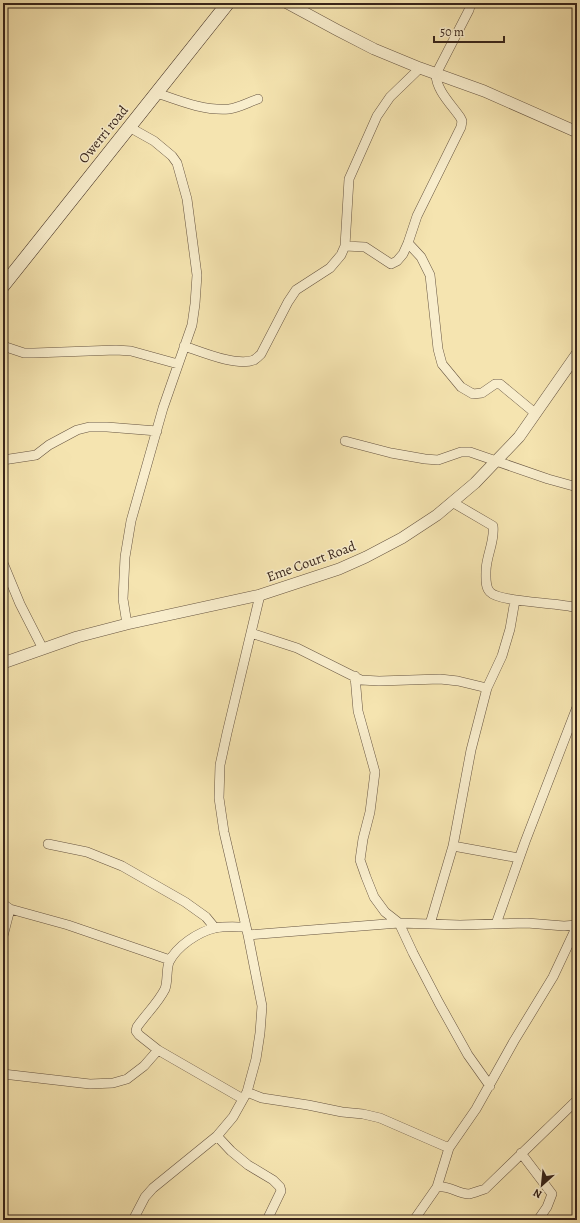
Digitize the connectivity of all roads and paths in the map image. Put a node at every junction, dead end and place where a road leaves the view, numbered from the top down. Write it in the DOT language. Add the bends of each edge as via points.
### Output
graph roads {
  1 [pos="228,3"];
  2 [pos="288,3"];
  3 [pos="471,3"];
  4 [pos="420,68"];
  5 [pos="436,74"];
  6 [pos="157,93"];
  7 [pos="258,99"];
  8 [pos="129,127"];
  9 [pos="577,132"];
  10 [pos="408,243"];
  11 [pos="345,246"];
  12 [pos="3,286"];
  13 [pos="3,346"];
  14 [pos="184,346"];
  15 [pos="577,354"];
  16 [pos="178,364"];
  17 [pos="536,413"];
  18 [pos="157,431"];
  19 [pos="345,441"];
  20 [pos="3,460"];
  21 [pos="496,461"];
  22 [pos="577,487"];
  23 [pos="452,502"];
  24 [pos="3,563"];
  25 [pos="6,579"];
  26 [pos="260,595"];
  27 [pos="514,600"];
  28 [pos="577,608"];
  29 [pos="127,624"];
  30 [pos="251,633"];
  31 [pos="43,649"];
  32 [pos="3,663"];
  33 [pos="355,676"];
  34 [pos="487,688"];
  35 [pos="577,708"];
  36 [pos="48,844"];
  37 [pos="453,846"];
  38 [pos="519,858"];
  39 [pos="6,906"];
  40 [pos="399,923"];
  41 [pos="430,924"];
  42 [pos="496,924"];
  43 [pos="577,925"];
  44 [pos="215,928"];
  45 [pos="247,931"];
  46 [pos="3,936"];
  47 [pos="170,960"];
  48 [pos="158,1050"];
  49 [pos="3,1074"];
  50 [pos="490,1086"];
  51 [pos="245,1096"];
  52 [pos="577,1100"];
  53 [pos="217,1136"];
  54 [pos="449,1148"];
  55 [pos="521,1153"];
  56 [pos="437,1187"];
  57 [pos="133,1220"];
  58 [pos="267,1220"];
  59 [pos="414,1220"];
  60 [pos="538,1220"];
  1 -- 6 [label="main road, Owerri road"];
  2 -- 4 [label="street" via="368,46"];
  3 -- 5 [label="street"];
  4 -- 5 [label="street"];
  4 -- 11 [label="street" via="390,97 377,116 349,179"];
  5 -- 9 [label="street" via="484,91"];
  5 -- 10 [label="street" via="436,82 462,122 417,216"];
  6 -- 7 [label="street" via="211,109 230,109"];
  6 -- 8 [label="main road, Owerri road"];
  8 -- 12 [label="main road, Owerri road"];
  8 -- 14 [label="street" via="154,141 172,156 181,175 187,199 197,275 192,325"];
  10 -- 11 [label="street" via="397,262 391,264 365,247"];
  10 -- 17 [label="street" via="421,257 430,275 442,364 461,387 473,394 482,393 495,384 500,384"];
  11 -- 14 [label="street" via="342,255 330,268 296,290 261,354 255,359 228,360"];
  13 -- 16 [label="street" via="34,353 132,351"];
  14 -- 16 [label="street"];
  15 -- 17 [label="street, Eme Court Road"];
  16 -- 18 [label="street"];
  17 -- 21 [label="street, Eme Court Road" via="519,437"];
  18 -- 20 [label="street" via="89,427 77,430 36,455"];
  18 -- 29 [label="street" via="131,521 125,557 123,599"];
  19 -- 21 [label="street" via="425,459 438,460 461,452 470,452"];
  21 -- 22 [label="street"];
  21 -- 23 [label="street, Eme Court Road"];
  23 -- 26 [label="street, Eme Court Road" via="402,538 366,557 339,569"];
  23 -- 27 [label="street" via="493,526 486,585 490,592"];
  24 -- 25 [label="street"];
  25 -- 31 [label="street"];
  26 -- 29 [label="street, Eme Court Road"];
  26 -- 30 [label="street"];
  27 -- 28 [label="street"];
  27 -- 34 [label="street" via="510,629 502,656"];
  29 -- 31 [label="street, Eme Court Road"];
  30 -- 33 [label="street" via="297,648"];
  30 -- 45 [label="street" via="220,765 219,798 224,832"];
  31 -- 32 [label="street, Eme Court Road"];
  33 -- 34 [label="street" via="361,680 379,681 440,679"];
  33 -- 40 [label="street" via="358,711 375,772 360,860 374,897 385,912"];
  34 -- 37 [label="street" via="465,777"];
  35 -- 38 [label="street"];
  36 -- 44 [label="street" via="87,852 122,866 185,902 206,917"];
  37 -- 38 [label="street"];
  37 -- 41 [label="street"];
  38 -- 42 [label="street"];
  39 -- 46 [label="street"];
  39 -- 47 [label="street"];
  40 -- 41 [label="street"];
  40 -- 45 [label="street"];
  40 -- 50 [label="street" via="468,1055"];
  41 -- 42 [label="street"];
  42 -- 43 [label="street"];
  43 -- 50 [label="street" via="553,977"];
  44 -- 45 [label="street" via="229,926"];
  44 -- 47 [label="street" via="196,936 180,948"];
  45 -- 51 [label="street" via="262,1006 256,1059"];
  47 -- 48 [label="street" via="165,988 136,1031"];
  48 -- 49 [label="street" via="144,1066 127,1079 113,1083 90,1084"];
  48 -- 51 [label="street"];
  50 -- 54 [label="street"];
  51 -- 53 [label="street" via="233,1117"];
  51 -- 54 [label="street" via="363,1114"];
  52 -- 55 [label="street"];
  53 -- 57 [label="street" via="152,1188"];
  53 -- 58 [label="street" via="248,1165 280,1187 282,1192"];
  54 -- 56 [label="street"];
  55 -- 56 [label="street" via="485,1189 470,1194 444,1186"];
  55 -- 60 [label="street" via="552,1194"];
  56 -- 59 [label="street"];
}
